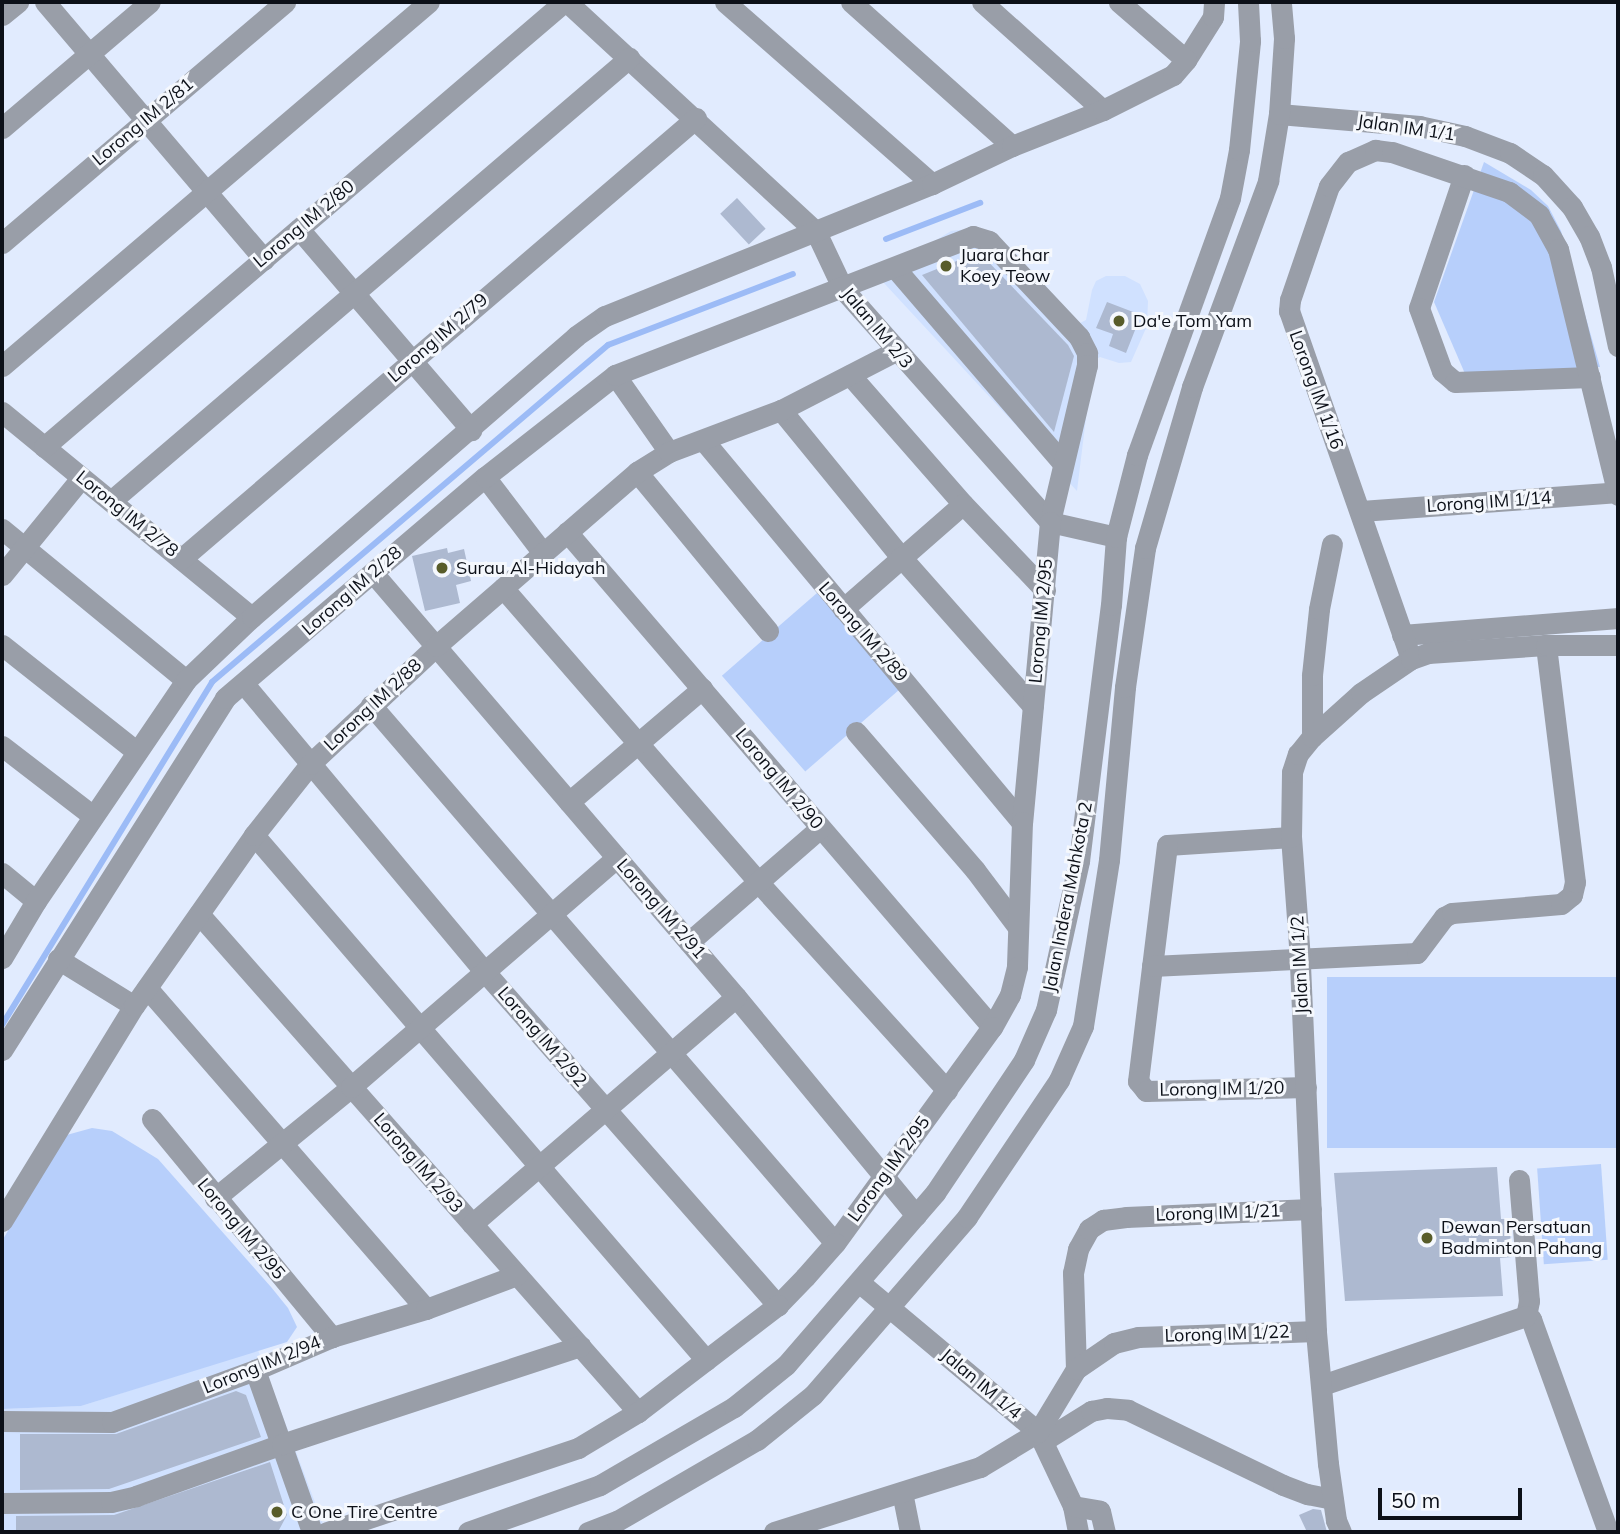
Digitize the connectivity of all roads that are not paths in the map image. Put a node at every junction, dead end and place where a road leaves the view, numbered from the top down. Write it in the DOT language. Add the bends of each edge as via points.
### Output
graph roads {
  1 [pos="18,2"];
  2 [pos="45,2"];
  3 [pos="150,2"];
  4 [pos="285,2"];
  5 [pos="429,2"];
  6 [pos="566,2"];
  7 [pos="725,2"];
  8 [pos="851,2"];
  9 [pos="982,2"];
  10 [pos="1119,2"];
  11 [pos="1214,2"];
  12 [pos="1248,2"];
  13 [pos="1281,2"];
  14 [pos="2,15"];
  15 [pos="89,53"];
  16 [pos="629,58"];
  17 [pos="1180,67"];
  18 [pos="1103,110"];
  19 [pos="1279,114"];
  20 [pos="696,118"];
  21 [pos="146,120"];
  22 [pos="2,128"];
  23 [pos="1012,146"];
  24 [pos="1464,175"];
  25 [pos="932,184"];
  26 [pos="206,191"];
  27 [pos="299,229"];
  28 [pos="816,232"];
  29 [pos="2,243"];
  30 [pos="264,259"];
  31 [pos="895,268"];
  32 [pos="843,289"];
  33 [pos="354,294"];
  34 [pos="1614,306"];
  35 [pos="1618,346"];
  36 [pos="896,351"];
  37 [pos="411,361"];
  38 [pos="2,366"];
  39 [pos="615,375"];
  40 [pos="850,375"];
  41 [pos="1590,377"];
  42 [pos="782,410"];
  43 [pos="2,412"];
  44 [pos="471,430"];
  45 [pos="704,441"];
  46 [pos="44,447"];
  47 [pos="669,452"];
  48 [pos="1062,462"];
  49 [pos="637,472"];
  50 [pos="485,477"];
  51 [pos="81,478"];
  52 [pos="1618,494"];
  53 [pos="111,501"];
  54 [pos="963,504"];
  55 [pos="1361,511"];
  56 [pos="1050,522"];
  57 [pos="2,529"];
  58 [pos="566,532"];
  59 [pos="1116,537"];
  60 [pos="1332,544"];
  61 [pos="24,547"];
  62 [pos="543,553"];
  63 [pos="901,556"];
  64 [pos="181,559"];
  65 [pos="373,573"];
  66 [pos="2,575"];
  67 [pos="503,588"];
  68 [pos="1045,590"];
  69 [pos="843,609"];
  70 [pos="252,617"];
  71 [pos="1618,618"];
  72 [pos="768,631"];
  73 [pos="1402,635"];
  74 [pos="2,645"];
  75 [pos="1546,645"];
  76 [pos="1618,645"];
  77 [pos="436,646"];
  78 [pos="1411,659"];
  79 [pos="186,680"];
  80 [pos="244,684"];
  81 [pos="702,689"];
  82 [pos="371,705"];
  83 [pos="1033,706"];
  84 [pos="856,732"];
  85 [pos="1312,737"];
  86 [pos="638,743"];
  87 [pos="2,746"];
  88 [pos="137,752"];
  89 [pos="310,764"];
  90 [pos="569,802"];
  91 [pos="93,816"];
  92 [pos="1022,822"];
  93 [pos="820,828"];
  94 [pos="254,835"];
  95 [pos="1291,837"];
  96 [pos="616,858"];
  97 [pos="2,873"];
  98 [pos="760,883"];
  99 [pos="36,901"];
  100 [pos="199,914"];
  101 [pos="551,914"];
  102 [pos="1017,926"];
  103 [pos="689,943"];
  104 [pos="2,958"];
  105 [pos="58,959"];
  106 [pos="1300,959"];
  107 [pos="1152,966"];
  108 [pos="485,972"];
  109 [pos="147,988"];
  110 [pos="736,997"];
  111 [pos="134,1006"];
  112 [pos="420,1027"];
  113 [pos="992,1027"];
  114 [pos="2,1050"];
  115 [pos="671,1053"];
  116 [pos="351,1087"];
  117 [pos="1306,1087"];
  118 [pos="947,1090"];
  119 [pos="606,1109"];
  120 [pos="152,1119"];
  121 [pos="282,1143"];
  122 [pos="539,1166"];
  123 [pos="885,1173"];
  124 [pos="1519,1180"];
  125 [pos="215,1198"];
  126 [pos="1311,1209"];
  127 [pos="916,1215"];
  128 [pos="2,1221"];
  129 [pos="472,1224"];
  130 [pos="835,1243"];
  131 [pos="517,1275"];
  132 [pos="860,1283"];
  133 [pos="778,1306"];
  134 [pos="426,1309"];
  135 [pos="891,1309"];
  136 [pos="1526,1316"];
  137 [pos="1316,1331"];
  138 [pos="332,1337"];
  139 [pos="580,1346"];
  140 [pos="706,1360"];
  141 [pos="1076,1369"];
  142 [pos="254,1370"];
  143 [pos="1322,1385"];
  144 [pos="638,1412"];
  145 [pos="2,1421"];
  146 [pos="1041,1436"];
  147 [pos="282,1444"];
  148 [pos="902,1492"];
  149 [pos="1333,1499"];
  150 [pos="2,1503"];
  151 [pos="1073,1506"];
  152 [pos="312,1532"];
  153 [pos="327,1532"];
  154 [pos="468,1532"];
  155 [pos="588,1532"];
  156 [pos="779,1532"];
  157 [pos="910,1532"];
  158 [pos="1078,1532"];
  159 [pos="1105,1532"];
  160 [pos="1341,1532"];
  161 [pos="1608,1532"];
  1 -- 14 [label="street"];
  2 -- 15 [label="street"];
  3 -- 15 [label="street"];
  4 -- 21 [label="street, Lorong IM 2/81"];
  5 -- 26 [label="street"];
  6 -- 16 [label="street, Jalan IM 2/3"];
  6 -- 27 [label="street, Lorong IM 2/80"];
  7 -- 25 [label="street"];
  8 -- 23 [label="street"];
  9 -- 18 [label="street"];
  10 -- 17 [label="street"];
  11 -- 17 [label="street" via="1213,17"];
  12 -- 59 [label="street, Jalan Indera Mahkota 2" via="1250,41 1230,198 1137,455"];
  13 -- 19 [label="street, Jalan Indera Mahkota 2" via="1284,38"];
  15 -- 21 [label="street"];
  15 -- 22 [label="street"];
  16 -- 20 [label="street, Jalan IM 2/3"];
  16 -- 33 [label="street"];
  17 -- 18 [label="street"];
  18 -- 23 [label="street"];
  19 -- 34 [label="street, Jalan IM 1/1" via="1419,126 1510,153 1543,175 1573,207 1590,236"];
  19 -- 135 [label="street, Jalan Indera Mahkota 2" via="1268,181 1192,387 1145,548 1125,687 1109,860 1083,1026 1059,1080 967,1217"];
  20 -- 28 [label="street, Jalan IM 2/3"];
  20 -- 37 [label="street, Lorong IM 2/79"];
  21 -- 26 [label="street"];
  21 -- 29 [label="street, Lorong IM 2/81"];
  23 -- 25 [label="street"];
  24 -- 41 [label="street, Lorong IM 1/16" via="1525,202 1551,233"];
  24 -- 41 [label="street" via="1419,308 1442,371 1455,383"];
  24 -- 55 [label="street, Lorong IM 1/16" via="1375,150 1348,162 1329,186 1290,299 1292,323"];
  25 -- 28 [label="street"];
  26 -- 30 [label="street"];
  26 -- 38 [label="street"];
  27 -- 30 [label="street, Lorong IM 2/80"];
  27 -- 33 [label="street"];
  28 -- 32 [label="street, Jalan IM 2/3"];
  28 -- 44 [label="street" via="605,316 576,336"];
  30 -- 46 [label="street, Lorong IM 2/80"];
  31 -- 32 [label="street, Lorong IM 2/28"];
  31 -- 48 [label="street"];
  31 -- 48 [label="street, Lorong IM 2/28" via="967,237 981,236 1079,337 1087,365"];
  32 -- 36 [label="street, Jalan IM 2/3"];
  32 -- 39 [label="street, Lorong IM 2/28"];
  33 -- 37 [label="street"];
  33 -- 53 [label="street"];
  34 -- 35 [label="street, Jalan IM 1/1"];
  36 -- 40 [label="street, Lorong IM 2/88"];
  36 -- 56 [label="street, Jalan IM 2/3"];
  37 -- 44 [label="street"];
  37 -- 64 [label="street, Lorong IM 2/79"];
  39 -- 47 [label="street"];
  39 -- 50 [label="street, Lorong IM 2/28"];
  40 -- 42 [label="street, Lorong IM 2/88"];
  40 -- 54 [label="street"];
  41 -- 52 [label="street, Lorong IM 1/16"];
  42 -- 45 [label="street, Lorong IM 2/88"];
  42 -- 63 [label="street"];
  43 -- 46 [label="street, Lorong IM 2/78"];
  44 -- 70 [label="street"];
  45 -- 47 [label="street, Lorong IM 2/88"];
  45 -- 69 [label="street, Lorong IM 2/89"];
  46 -- 51 [label="street, Lorong IM 2/78"];
  47 -- 49 [label="street, Lorong IM 2/88"];
  48 -- 56 [label="street, Lorong IM 2/95"];
  49 -- 58 [label="street, Lorong IM 2/88"];
  49 -- 72 [label="street"];
  50 -- 62 [label="street"];
  50 -- 65 [label="street, Lorong IM 2/28"];
  51 -- 53 [label="street, Lorong IM 2/78"];
  51 -- 61 [label="street"];
  52 -- 55 [label="street, Lorong IM 1/14"];
  53 -- 64 [label="street, Lorong IM 2/78"];
  54 -- 63 [label="street"];
  54 -- 68 [label="street"];
  55 -- 73 [label="street, Lorong IM 1/16"];
  56 -- 59 [label="street"];
  56 -- 68 [label="street, Lorong IM 2/95"];
  57 -- 61 [label="street"];
  58 -- 62 [label="street, Lorong IM 2/88"];
  58 -- 81 [label="street, Lorong IM 2/90"];
  59 -- 127 [label="street, Jalan Indera Mahkota 2" via="1079,861 1046,1010 1024,1060"];
  60 -- 85 [label="street" via="1312,675"];
  61 -- 66 [label="street"];
  61 -- 79 [label="street"];
  62 -- 67 [label="street, Lorong IM 2/88"];
  63 -- 69 [label="street"];
  63 -- 83 [label="street"];
  64 -- 70 [label="street, Lorong IM 2/78"];
  65 -- 77 [label="street, Lorong IM 2/91"];
  65 -- 80 [label="street, Lorong IM 2/28"];
  67 -- 77 [label="street, Lorong IM 2/88"];
  67 -- 86 [label="street"];
  68 -- 83 [label="street, Lorong IM 2/95"];
  69 -- 92 [label="street, Lorong IM 2/89"];
  70 -- 79 [label="street"];
  71 -- 73 [label="street"];
  73 -- 78 [label="street, Lorong IM 1/16"];
  74 -- 88 [label="street"];
  75 -- 76 [label="street, Jalan IM 1/2"];
  75 -- 78 [label="street, Jalan IM 1/2" via="1427,653"];
  75 -- 106 [label="street" via="1575,882 1572,895 1561,904 1452,913 1417,953"];
  77 -- 82 [label="street, Lorong IM 2/88"];
  77 -- 90 [label="street, Lorong IM 2/91"];
  78 -- 85 [label="street, Jalan IM 1/2" via="1361,693"];
  79 -- 88 [label="street"];
  80 -- 89 [label="street, Lorong IM 2/92"];
  80 -- 105 [label="street, Lorong IM 2/28" via="225,698"];
  81 -- 86 [label="street"];
  81 -- 93 [label="street, Lorong IM 2/90"];
  82 -- 89 [label="street, Lorong IM 2/88"];
  82 -- 101 [label="street"];
  83 -- 92 [label="street, Lorong IM 2/95"];
  84 -- 102 [label="street"];
  85 -- 95 [label="street, Jalan IM 1/2" via="1298,754 1292,772"];
  86 -- 90 [label="street"];
  86 -- 98 [label="street"];
  87 -- 91 [label="street"];
  88 -- 91 [label="street"];
  89 -- 94 [label="street, Lorong IM 2/88"];
  89 -- 108 [label="street, Lorong IM 2/92"];
  90 -- 96 [label="street, Lorong IM 2/91"];
  91 -- 99 [label="street"];
  92 -- 102 [label="street, Lorong IM 2/95"];
  93 -- 98 [label="street"];
  93 -- 113 [label="street, Lorong IM 2/90"];
  94 -- 100 [label="street, Lorong IM 2/88"];
  94 -- 112 [label="street"];
  95 -- 106 [label="street, Jalan IM 1/2"];
  95 -- 107 [label="street" via="1167,845"];
  96 -- 101 [label="street"];
  96 -- 103 [label="street, Lorong IM 2/91"];
  97 -- 99 [label="street"];
  98 -- 103 [label="street"];
  98 -- 118 [label="street"];
  99 -- 104 [label="street"];
  100 -- 109 [label="street, Lorong IM 2/88"];
  100 -- 116 [label="street, Lorong IM 2/93"];
  101 -- 108 [label="street"];
  101 -- 115 [label="street"];
  102 -- 113 [label="street, Lorong IM 2/95" via="1017,967"];
  103 -- 110 [label="street, Lorong IM 2/91"];
  105 -- 111 [label="street"];
  105 -- 114 [label="street, Lorong IM 2/28"];
  106 -- 107 [label="street"];
  106 -- 117 [label="street, Jalan IM 1/2"];
  107 -- 117 [label="street, Lorong IM 1/20" via="1138,1081 1146,1091"];
  108 -- 112 [label="street"];
  108 -- 119 [label="street, Lorong IM 2/92"];
  109 -- 111 [label="street, Lorong IM 2/88"];
  109 -- 121 [label="street"];
  110 -- 115 [label="street"];
  110 -- 123 [label="street, Lorong IM 2/91"];
  111 -- 128 [label="street, Lorong IM 2/88"];
  112 -- 116 [label="street"];
  112 -- 122 [label="street"];
  113 -- 118 [label="street, Lorong IM 2/95"];
  115 -- 119 [label="street"];
  115 -- 130 [label="street"];
  116 -- 121 [label="street"];
  116 -- 129 [label="street, Lorong IM 2/93"];
  117 -- 126 [label="street, Jalan IM 1/2"];
  118 -- 123 [label="street, Lorong IM 2/95"];
  119 -- 122 [label="street"];
  119 -- 133 [label="street, Lorong IM 2/92"];
  120 -- 125 [label="street, Lorong IM 2/95"];
  121 -- 125 [label="street"];
  121 -- 134 [label="street"];
  122 -- 129 [label="street"];
  122 -- 140 [label="street"];
  123 -- 127 [label="street, Lorong IM 2/91"];
  123 -- 130 [label="street, Lorong IM 2/95"];
  124 -- 136 [label="street" via="1529,1301"];
  125 -- 138 [label="street, Lorong IM 2/95"];
  126 -- 137 [label="street, Jalan IM 1/2"];
  126 -- 141 [label="street, Lorong IM 1/21" via="1102,1220 1089,1229 1078,1249 1073,1273"];
  127 -- 132 [label="street, Jalan Indera Mahkota 2"];
  129 -- 131 [label="street, Lorong IM 2/93"];
  130 -- 133 [label="street, Lorong IM 2/95"];
  131 -- 134 [label="street, Lorong IM 2/94"];
  131 -- 139 [label="street, Lorong IM 2/93"];
  132 -- 135 [label="street, Jalan IM 1/4"];
  132 -- 154 [label="street, Jalan Indera Mahkota 2" via="786,1365 734,1407 600,1485"];
  133 -- 140 [label="street, Lorong IM 2/95"];
  134 -- 138 [label="street, Lorong IM 2/94"];
  135 -- 146 [label="street, Jalan IM 1/4"];
  135 -- 155 [label="street, Jalan Indera Mahkota 2" via="813,1395 757,1440 617,1521"];
  136 -- 143 [label="street"];
  136 -- 161 [label="street" via="1531,1319"];
  137 -- 141 [label="street, Lorong IM 1/22" via="1138,1338 1114,1343"];
  137 -- 143 [label="street, Jalan IM 1/2"];
  138 -- 142 [label="street, Lorong IM 2/94"];
  139 -- 144 [label="street, Lorong IM 2/93"];
  139 -- 147 [label="street"];
  140 -- 144 [label="street, Lorong IM 2/95"];
  141 -- 146 [label="street"];
  142 -- 145 [label="street, Lorong IM 2/94" via="112,1422"];
  142 -- 147 [label="street"];
  143 -- 149 [label="street, Jalan IM 1/2"];
  144 -- 153 [label="street, Lorong IM 2/95" via="578,1448"];
  146 -- 148 [label="street" via="980,1467"];
  146 -- 149 [label="street" via="1091,1411 1128,1410 1283,1485"];
  146 -- 151 [label="street, Jalan IM 1/4"];
  147 -- 150 [label="street" via="111,1503"];
  147 -- 152 [label="street"];
  148 -- 156 [label="street"];
  148 -- 157 [label="street"];
  149 -- 160 [label="street, Jalan IM 1/2"];
  151 -- 158 [label="street, Jalan IM 1/4"];
  151 -- 159 [label="street" via="1100,1511"];
}
